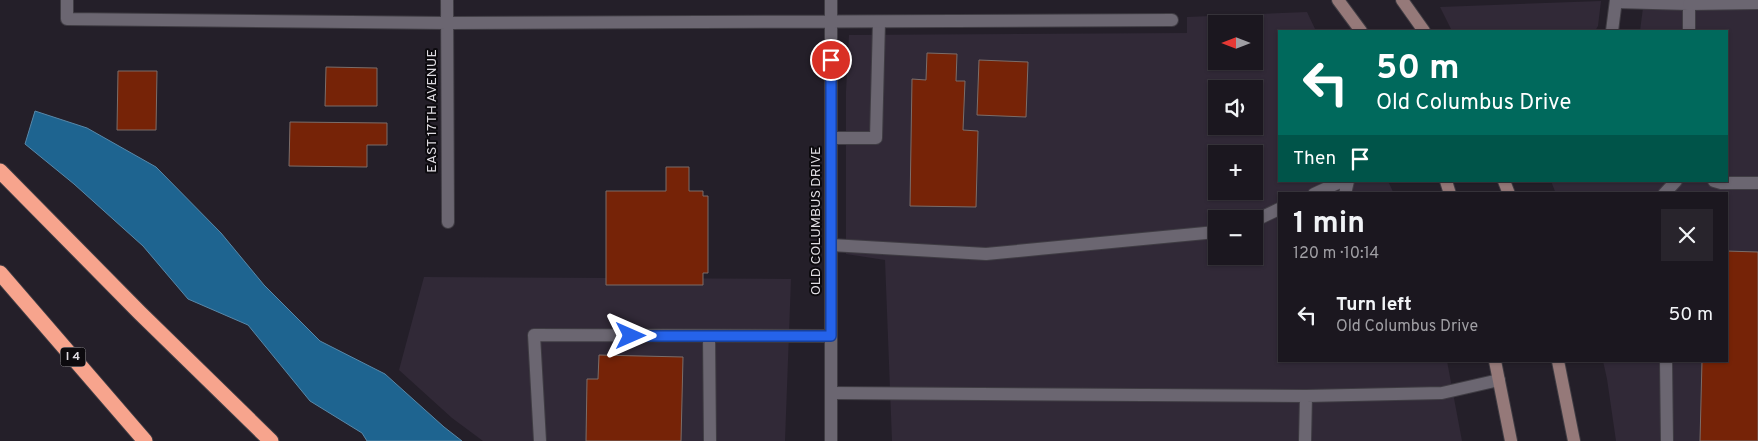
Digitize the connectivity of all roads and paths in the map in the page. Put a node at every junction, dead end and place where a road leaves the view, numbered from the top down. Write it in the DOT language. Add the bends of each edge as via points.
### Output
graph roads {
  1 [pos="66,0"];
  2 [pos="447,0"];
  3 [pos="831,0"];
  4 [pos="1338,0"];
  5 [pos="1402,0"];
  6 [pos="1616,1"];
  7 [pos="1758,3"];
  8 [pos="1689,4"];
  9 [pos="1172,20"];
  10 [pos="831,22"];
  11 [pos="878,22"];
  12 [pos="447,23"];
  13 [pos="1360,30"];
  14 [pos="1423,30"];
  15 [pos="1612,30"];
  16 [pos="1689,30"];
  17 [pos="831,138"];
  18 [pos="0,171"];
  19 [pos="1340,182"];
  20 [pos="1675,182"];
  21 [pos="1718,182"];
  22 [pos="1758,183"];
  23 [pos="1318,192"];
  24 [pos="1666,192"];
  25 [pos="1278,209"];
  26 [pos="1263,216"];
  27 [pos="448,222"];
  28 [pos="1208,233"];
  29 [pos="831,245"];
  30 [pos="0,273"];
  31 [pos="709,336"];
  32 [pos="831,336"];
  33 [pos="1495,362"];
  34 [pos="1558,362"];
  35 [pos="1666,362"];
  36 [pos="1499,380"];
  37 [pos="831,393"];
  38 [pos="1306,396"];
  39 [pos="145,441"];
  40 [pos="271,441"];
  41 [pos="540,441"];
  42 [pos="710,441"];
  43 [pos="831,441"];
  44 [pos="1305,441"];
  45 [pos="1512,441"];
  46 [pos="1574,441"];
  47 [pos="1667,441"];
  1 -- 12 [label="street" via="67,19"];
  2 -- 12 [label="street, EAST 17TH AVENUE"];
  3 -- 10 [label="street, OLD COLUMBUS DRIVE"];
  4 -- 13 [label="main road"];
  5 -- 14 [label="main road"];
  6 -- 8 [label="street"];
  6 -- 15 [label="street"];
  7 -- 8 [label="street"];
  8 -- 16 [label="street"];
  9 -- 11 [label="street"];
  10 -- 11 [label="street"];
  10 -- 12 [label="street"];
  10 -- 17 [label="street, OLD COLUMBUS DRIVE"];
  11 -- 17 [label="street" via="876,138"];
  12 -- 27 [label="street, EAST 17TH AVENUE"];
  17 -- 29 [label="street, OLD COLUMBUS DRIVE"];
  18 -- 40 [label="highway"];
  19 -- 23 [label="street"];
  20 -- 24 [label="street"];
  21 -- 22 [label="street"];
  25 -- 26 [label="street"];
  28 -- 29 [label="street" via="986,254"];
  29 -- 32 [label="street, OLD COLUMBUS DRIVE"];
  30 -- 39 [label="highway, I 4"];
  31 -- 32 [label="street"];
  31 -- 41 [label="street" via="534,335"];
  31 -- 42 [label="street"];
  32 -- 37 [label="street, OLD COLUMBUS DRIVE"];
  33 -- 36 [label="main road"];
  34 -- 46 [label="main road"];
  35 -- 47 [label="street"];
  36 -- 38 [label="street" via="1442,393"];
  36 -- 45 [label="main road"];
  37 -- 38 [label="street"];
  37 -- 43 [label="street, OLD COLUMBUS DRIVE"];
  38 -- 44 [label="street"];
}
